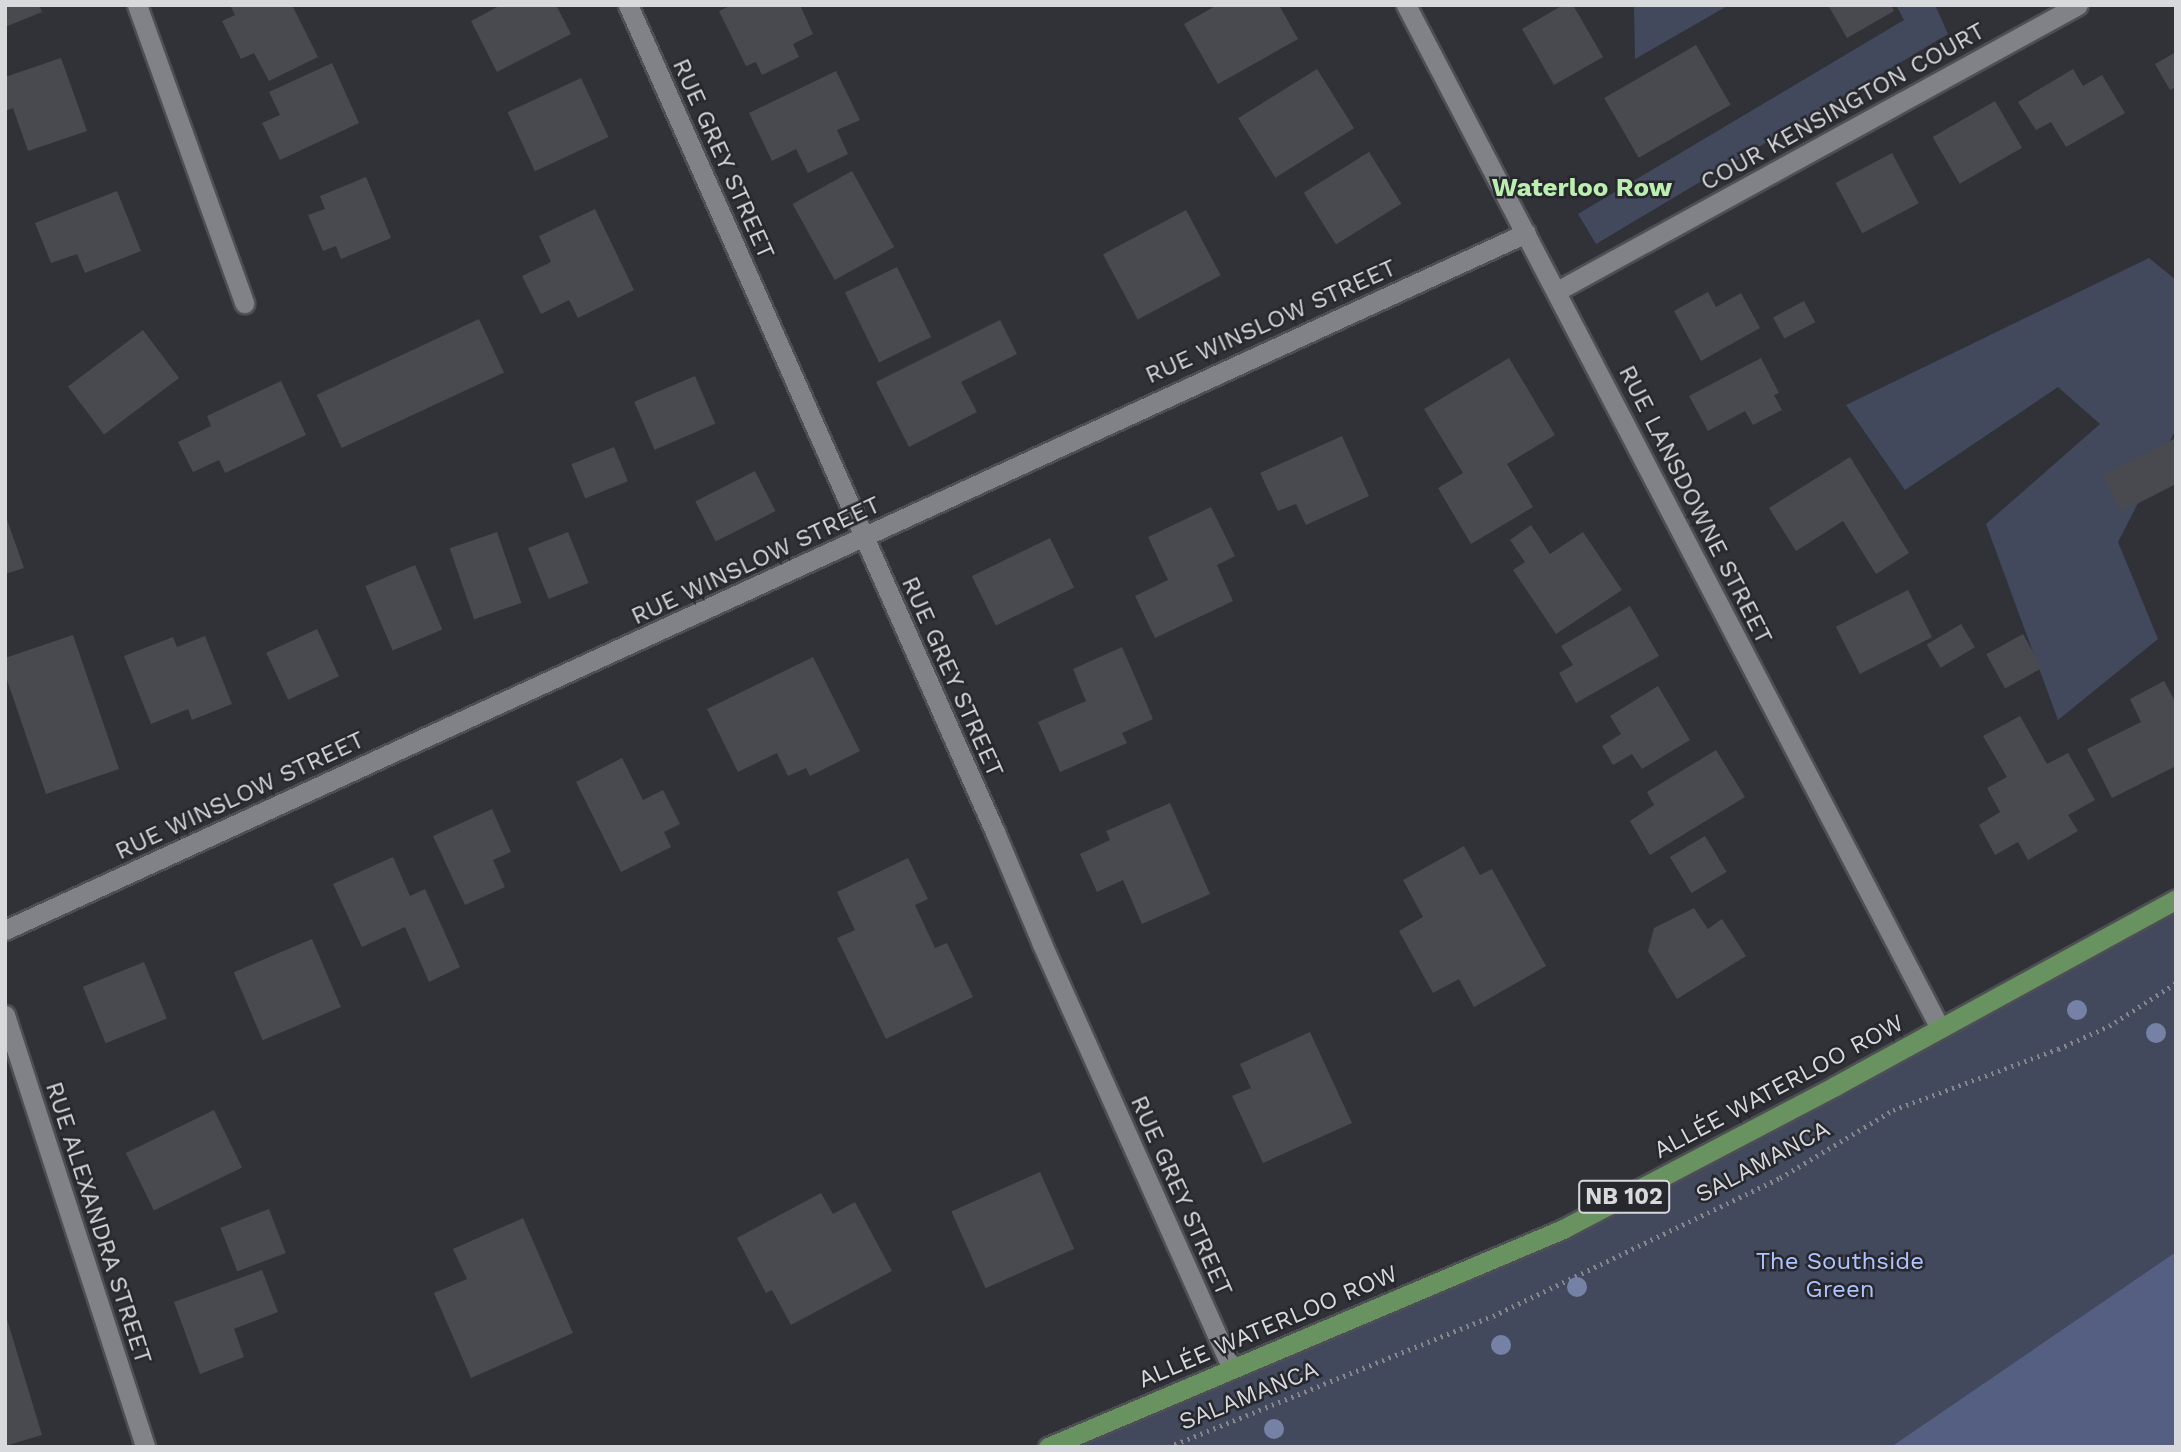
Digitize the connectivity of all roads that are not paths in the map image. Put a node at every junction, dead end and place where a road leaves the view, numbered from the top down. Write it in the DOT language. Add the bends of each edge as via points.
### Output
graph roads {
  1 [pos="137,5"];
  2 [pos="628,5"];
  3 [pos="1406,5"];
  4 [pos="2078,5"];
  5 [pos="1526,233"];
  6 [pos="1557,291"];
  7 [pos="244,303"];
  8 [pos="864,539"];
  9 [pos="2176,899"];
  10 [pos="5,930"];
  11 [pos="5,1015"];
  12 [pos="1940,1028"];
  13 [pos="1232,1368"];
  14 [pos="145,1447"];
  15 [pos="1048,1447"];
  1 -- 7 [label="street"];
  2 -- 8 [label="street, RUE GREY STREET"];
  3 -- 5 [label="street, RUE LANSDOWNE STREET"];
  4 -- 6 [label="street, COUR KENSINGTON COURT"];
  5 -- 6 [label="street, RUE LANSDOWNE STREET"];
  5 -- 8 [label="street, RUE WINSLOW STREET"];
  6 -- 12 [label="street, RUE LANSDOWNE STREET"];
  8 -- 10 [label="street, RUE WINSLOW STREET"];
  8 -- 13 [label="street, RUE GREY STREET"];
  9 -- 12 [label="main road, ALLÉE WATERLOO ROW / NB 102"];
  11 -- 14 [label="street, RUE ALEXANDRA STREET"];
  12 -- 13 [label="main road, ALLÉE WATERLOO ROW / NB 102" via="1563,1229"];
  13 -- 15 [label="main road, ALLÉE WATERLOO ROW / NB 102"];
}
